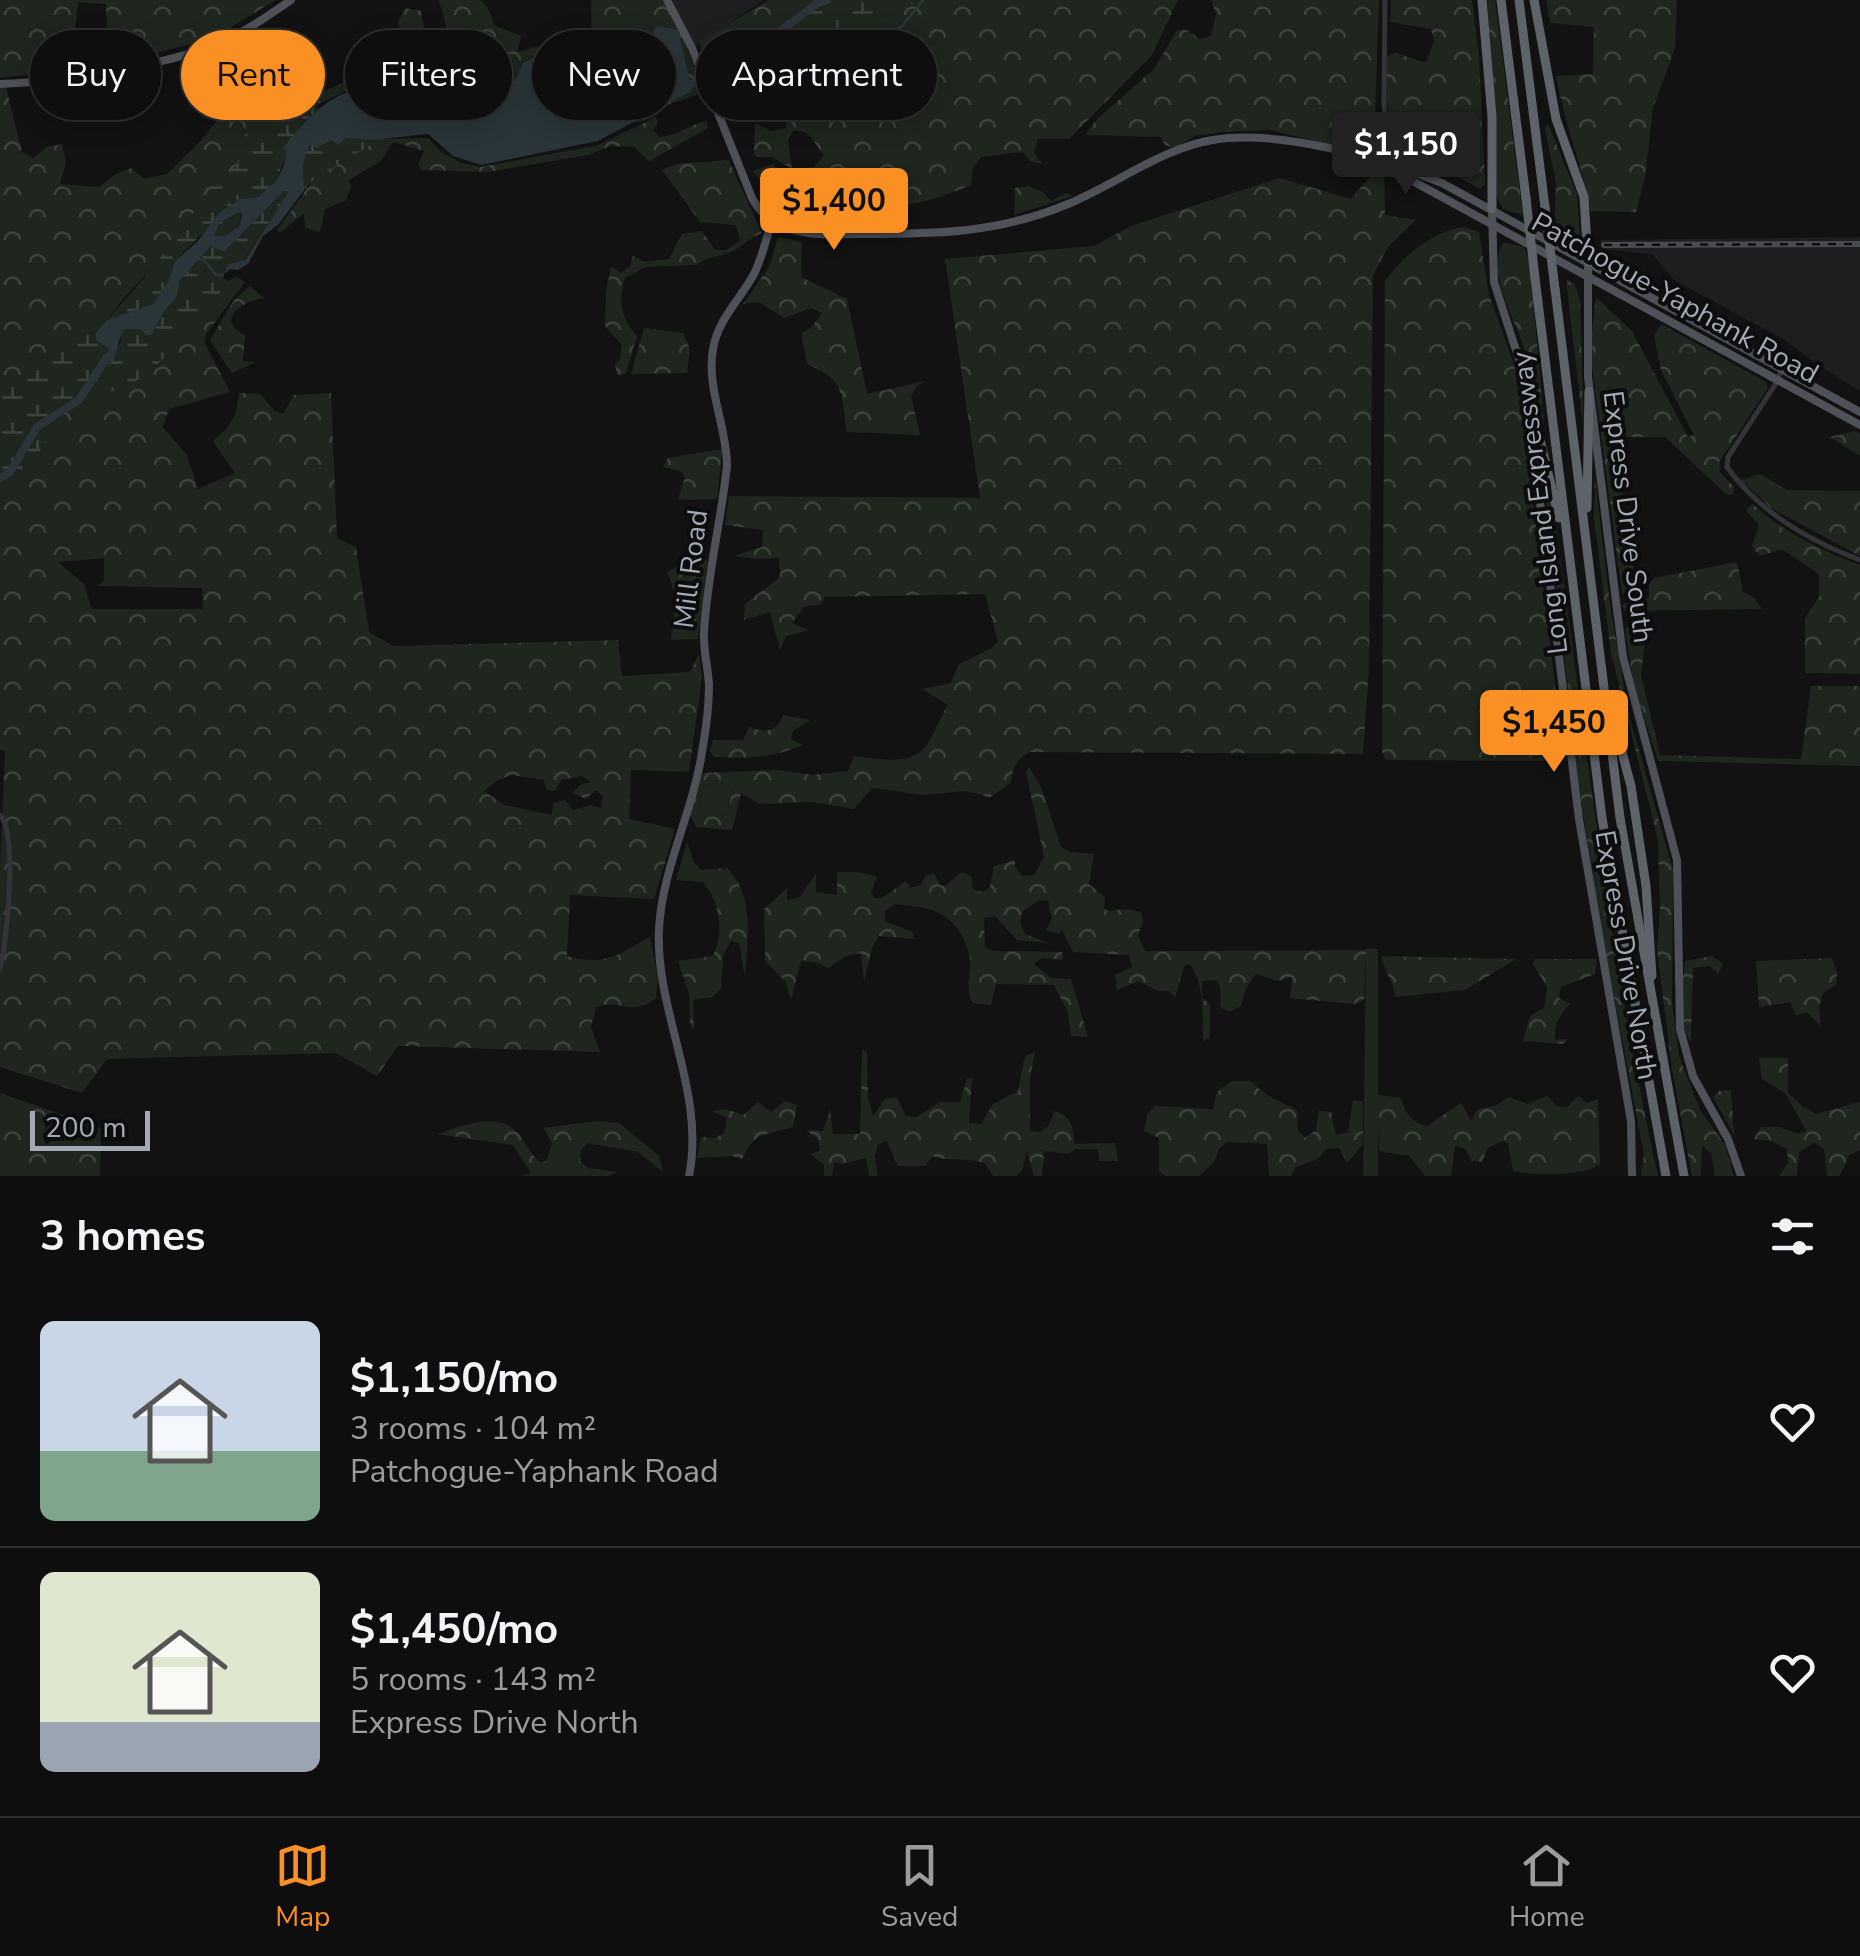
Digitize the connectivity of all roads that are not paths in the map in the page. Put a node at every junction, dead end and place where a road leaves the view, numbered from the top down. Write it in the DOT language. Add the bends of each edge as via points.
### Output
graph roads {
  1 [pos="292,0"];
  2 [pos="667,0"];
  3 [pos="1385,0"];
  4 [pos="1482,0"];
  5 [pos="1502,0"];
  6 [pos="1519,0"];
  7 [pos="1534,0"];
  8 [pos="0,84"];
  9 [pos="1386,137"];
  10 [pos="1367,157"];
  11 [pos="1391,166"];
  12 [pos="1442,183"];
  13 [pos="756,204"];
  14 [pos="1492,210"];
  15 [pos="772,222"];
  16 [pos="1492,223"];
  17 [pos="764,246"];
  18 [pos="1588,262"];
  19 [pos="1587,275"];
  20 [pos="1608,286"];
  21 [pos="1586,306"];
  22 [pos="1782,368"];
  23 [pos="1523,370"];
  24 [pos="1778,380"];
  25 [pos="1589,391"];
  26 [pos="1860,412"];
  27 [pos="1860,425"];
  28 [pos="1587,554"];
  29 [pos="1860,560"];
  30 [pos="1572,576"];
  31 [pos="2,816"];
  32 [pos="0,969"];
  33 [pos="688,1176"];
  34 [pos="1632,1176"];
  35 [pos="1666,1176"];
  36 [pos="1684,1176"];
  37 [pos="1741,1176"];
  1 -- 8 [label="main road" via="205,48"];
  2 -- 13 [label="main road"];
  3 -- 9 [label="street"];
  4 -- 14 [label="highway"];
  5 -- 30 [label="highway, Long Island Expressway, bridge"];
  6 -- 28 [label="highway, Long Island Expressway, bridge"];
  7 -- 18 [label="highway" via="1553,110 1586,204"];
  9 -- 10 [label="street" via="1384,151"];
  9 -- 11 [label="street"];
  9 -- 12 [label="street" via="1400,160"];
  10 -- 11 [label="main road, Patchogue-Yaphank Road"];
  10 -- 15 [label="main road, Patchogue-Yaphank Road" via="1266,138 1220,139 1058,208 986,229 818,234"];
  11 -- 12 [label="main road, Patchogue-Yaphank Road"];
  11 -- 16 [label="main road, Patchogue-Yaphank Road"];
  12 -- 14 [label="main road, Patchogue-Yaphank Road"];
  13 -- 15 [label="main road"];
  13 -- 17 [label="main road"];
  14 -- 16 [label="main road, Express Drive North"];
  14 -- 18 [label="main road, Patchogue-Yaphank Road"];
  15 -- 17 [label="main road, Mill Road"];
  16 -- 19 [label="main road, Patchogue-Yaphank Road"];
  16 -- 23 [label="main road, Express Drive North" via="1493,275"];
  17 -- 33 [label="main road, Mill Road" via="720,325 712,355 727,466 704,628 708,709 659,923 660,963 692,1130"];
  18 -- 19 [label="main road, Express Drive South"];
  18 -- 22 [label="main road, Patchogue-Yaphank Road"];
  19 -- 20 [label="main road, Patchogue-Yaphank Road"];
  19 -- 21 [label="main road, Express Drive South"];
  20 -- 21 [label="main road" via="1592,286"];
  20 -- 24 [label="main road, Patchogue-Yaphank Road"];
  21 -- 25 [label="main road, Express Drive South"];
  22 -- 24 [label="street"];
  22 -- 26 [label="main road, Patchogue-Yaphank Road"];
  23 -- 30 [label="highway"];
  23 -- 34 [label="main road, Express Drive North" via="1581,831 1630,1111"];
  24 -- 27 [label="main road, Patchogue-Yaphank Road"];
  24 -- 29 [label="street" via="1726,468 1779,518"];
  25 -- 28 [label="highway"];
  25 -- 37 [label="main road, Express Drive South" via="1626,671 1677,860 1681,1037"];
  28 -- 36 [label="highway, Long Island Expressway" via="1627,861"];
  30 -- 35 [label="highway, Long Island Expressway" via="1604,832"];
  31 -- 32 [label="street" via="9,828 8,918"];
}
